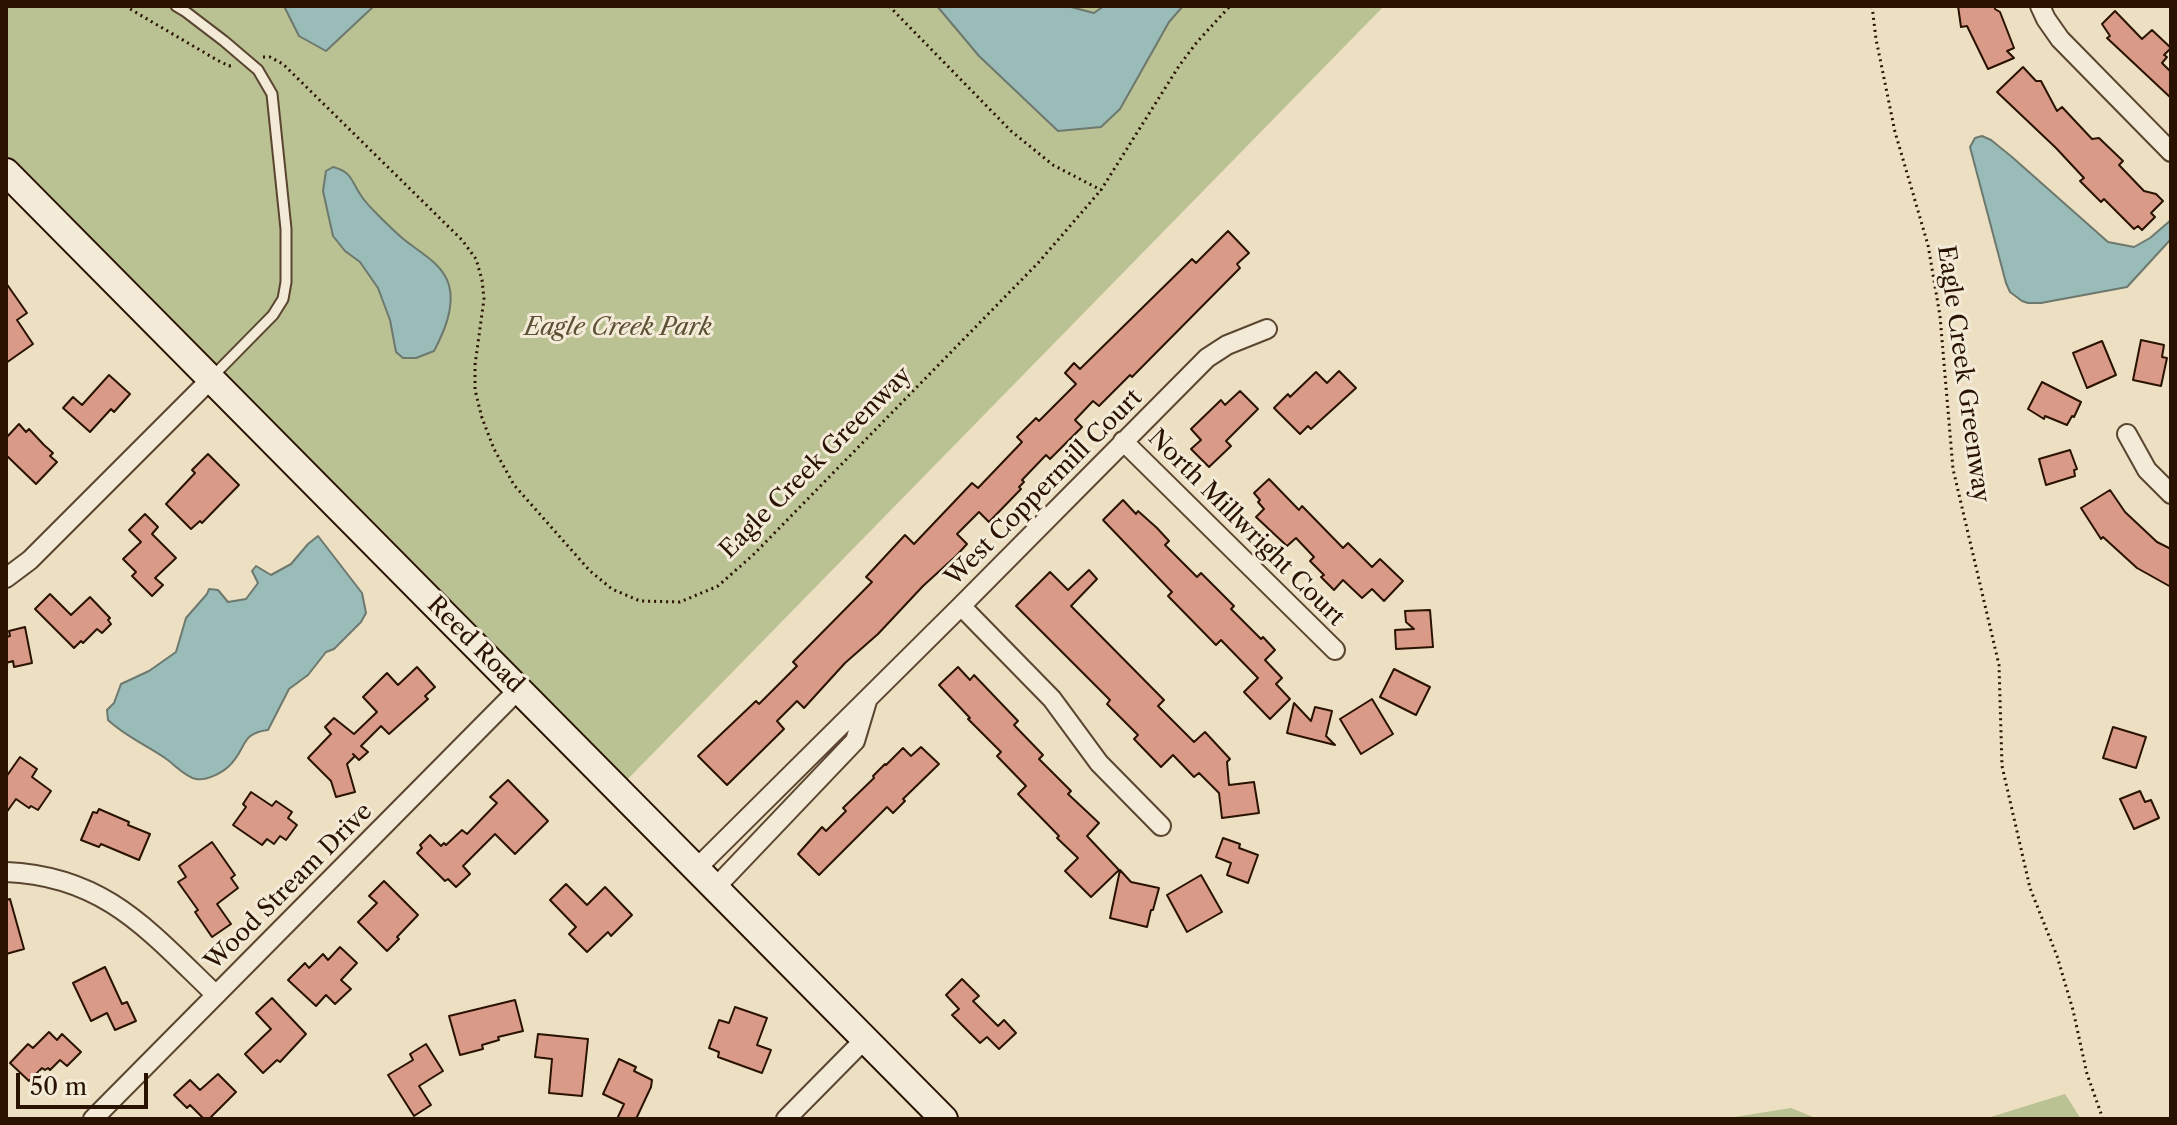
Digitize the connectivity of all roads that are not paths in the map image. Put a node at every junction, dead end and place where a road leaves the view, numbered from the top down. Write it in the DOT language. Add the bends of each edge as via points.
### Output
graph roads {
  1 [pos="176,6"];
  2 [pos="2040,6"];
  3 [pos="2171,152"];
  4 [pos="6,172"];
  5 [pos="1267,329"];
  6 [pos="211,379"];
  7 [pos="2127,434"];
  8 [pos="1123,441"];
  9 [pos="2171,494"];
  10 [pos="6,578"];
  11 [pos="961,606"];
  12 [pos="1335,650"];
  13 [pos="519,689"];
  14 [pos="867,699"];
  15 [pos="1161,826"];
  16 [pos="696,869"];
  17 [pos="6,872"];
  18 [pos="715,888"];
  19 [pos="216,995"];
  20 [pos="865,1039"];
  21 [pos="93,1119"];
  22 [pos="786,1119"];
  23 [pos="944,1119"];
  1 -- 6 [label="lane" via="258,70 272,94 286,229 283,299"];
  2 -- 3 [label="street" via="2066,46"];
  4 -- 6 [label="main road, Reed Road"];
  5 -- 8 [label="street, West Coppermill Court" via="1207,358"];
  6 -- 10 [label="street"];
  6 -- 13 [label="main road, Reed Road"];
  7 -- 9 [label="street" via="2142,463"];
  8 -- 11 [label="street, West Coppermill Court"];
  8 -- 12 [label="street, North Millwright Court"];
  11 -- 14 [label="street, West Coppermill Court"];
  11 -- 15 [label="street" via="1052,699 1099,763"];
  13 -- 16 [label="main road, Reed Road"];
  13 -- 19 [label="street, Wood Stream Drive"];
  14 -- 16 [label="street, West Coppermill Court"];
  14 -- 18 [label="street, West Coppermill Court" via="855,741"];
  16 -- 18 [label="main road, Reed Road"];
  17 -- 19 [label="street" via="53,877 107,899 141,923"];
  18 -- 20 [label="main road, Reed Road"];
  19 -- 21 [label="street, Wood Stream Drive"];
  20 -- 22 [label="street"];
  20 -- 23 [label="main road, Reed Road"];
}
